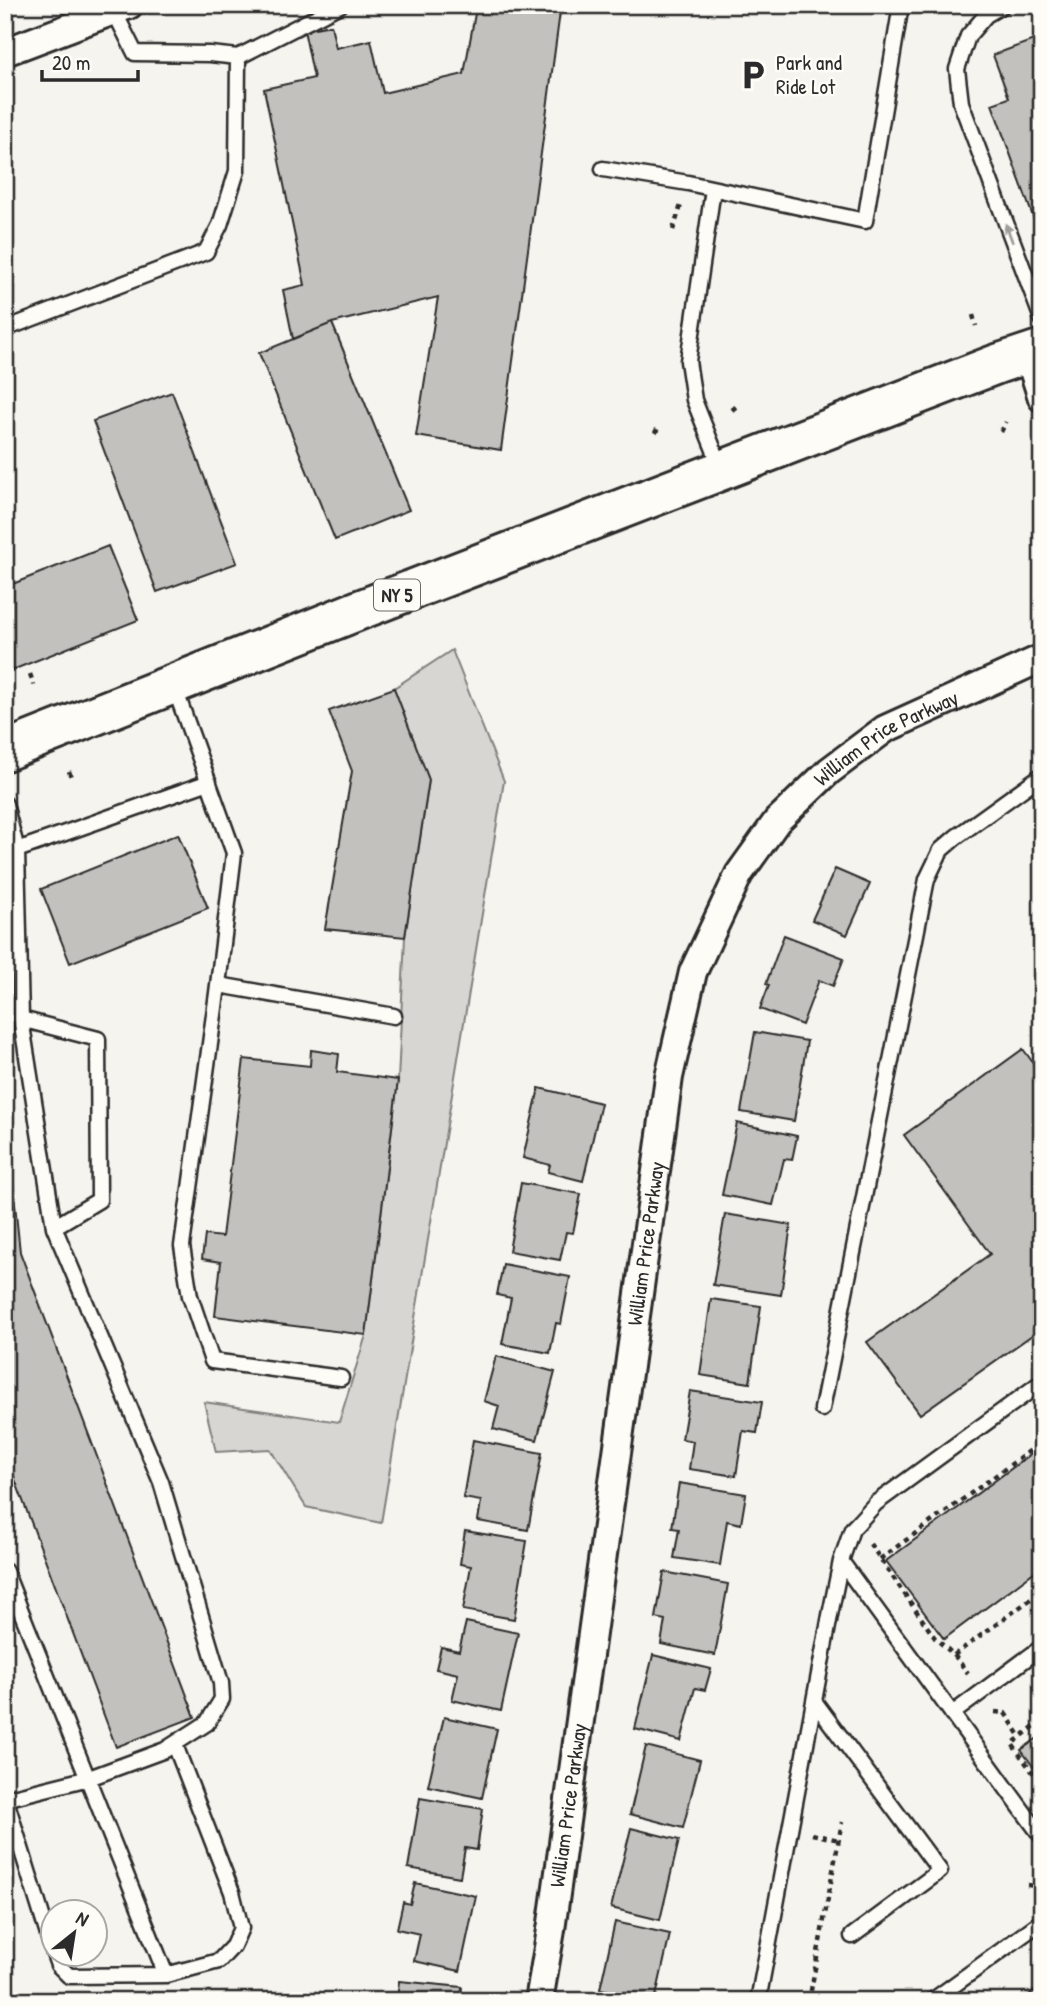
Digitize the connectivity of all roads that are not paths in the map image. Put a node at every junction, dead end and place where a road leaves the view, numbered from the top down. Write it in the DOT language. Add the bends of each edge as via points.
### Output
graph roads {
  1 [pos="340,5"];
  2 [pos="901,5"];
  3 [pos="1003,5"];
  4 [pos="121,8"];
  5 [pos="5,52"];
  6 [pos="238,57"];
  7 [pos="603,169"];
  8 [pos="713,189"];
  9 [pos="5,329"];
  10 [pos="1037,341"];
  11 [pos="1042,398"];
  12 [pos="722,470"];
  13 [pos="1042,658"];
  14 [pos="173,684"];
  15 [pos="5,751"];
  16 [pos="1042,775"];
  17 [pos="209,782"];
  18 [pos="5,804"];
  19 [pos="17,850"];
  20 [pos="219,985"];
  21 [pos="394,1016"];
  22 [pos="21,1019"];
  23 [pos="54,1227"];
  24 [pos="341,1378"];
  25 [pos="1042,1381"];
  26 [pos="822,1409"];
  27 [pos="841,1561"];
  28 [pos="5,1571"];
  29 [pos="1042,1647"];
  30 [pos="814,1701"];
  31 [pos="952,1714"];
  32 [pos="175,1745"];
  33 [pos="89,1778"];
  34 [pos="5,1799"];
  35 [pos="1042,1838"];
  36 [pos="38,1904"];
  37 [pos="1042,1921"];
  38 [pos="852,1936"];
  39 [pos="61,1968"];
  40 [pos="166,1975"];
  41 [pos="539,2001"];
  42 [pos="758,2001"];
  43 [pos="932,2001"];
  1 -- 6 [label="lane"];
  2 -- 8 [label="lane" via="865,221"];
  10 -- 3 [label="lane, one-way" via="961,103 957,69 968,36 986,15"];
  4 -- 5 [label="street"];
  4 -- 6 [label="lane" via="135,53"];
  6 -- 9 [label="lane" via="237,172 206,252"];
  7 -- 8 [label="lane"];
  8 -- 12 [label="lane" via="688,361 694,400"];
  10 -- 11 [label="street"];
  10 -- 12 [label="main road, NY 5" via="997,364"];
  12 -- 14 [label="main road, NY 5"];
  13 -- 41 [label="street, William Price Parkway" via="886,729 828,771 777,821 739,874 694,972 669,1077"];
  14 -- 15 [label="main road, NY 5"];
  14 -- 17 [label="lane"];
  16 -- 26 [label="lane" via="941,850 927,879"];
  17 -- 19 [label="lane"];
  17 -- 20 [label="lane" via="234,853"];
  18 -- 19 [label="lane"];
  19 -- 22 [label="lane"];
  20 -- 21 [label="lane"];
  20 -- 24 [label="lane" via="182,1246 190,1296 212,1361"];
  22 -- 23 [label="lane"];
  22 -- 23 [label="lane" via="98,1040 99,1200"];
  23 -- 32 [label="lane" via="161,1482 221,1683 222,1699 207,1723"];
  25 -- 27 [label="lane" via="876,1503 852,1529"];
  27 -- 30 [label="lane"];
  27 -- 31 [label="lane"];
  28 -- 33 [label="lane"];
  29 -- 31 [label="lane"];
  30 -- 38 [label="lane" via="940,1871"];
  30 -- 42 [label="lane"];
  31 -- 35 [label="lane"];
  32 -- 33 [label="lane"];
  32 -- 40 [label="lane" via="232,1892 241,1928 219,1961"];
  33 -- 34 [label="lane"];
  33 -- 40 [label="lane"];
  34 -- 36 [label="lane"];
  37 -- 43 [label="lane"];
  39 -- 40 [label="lane" via="69,1976"];
}
